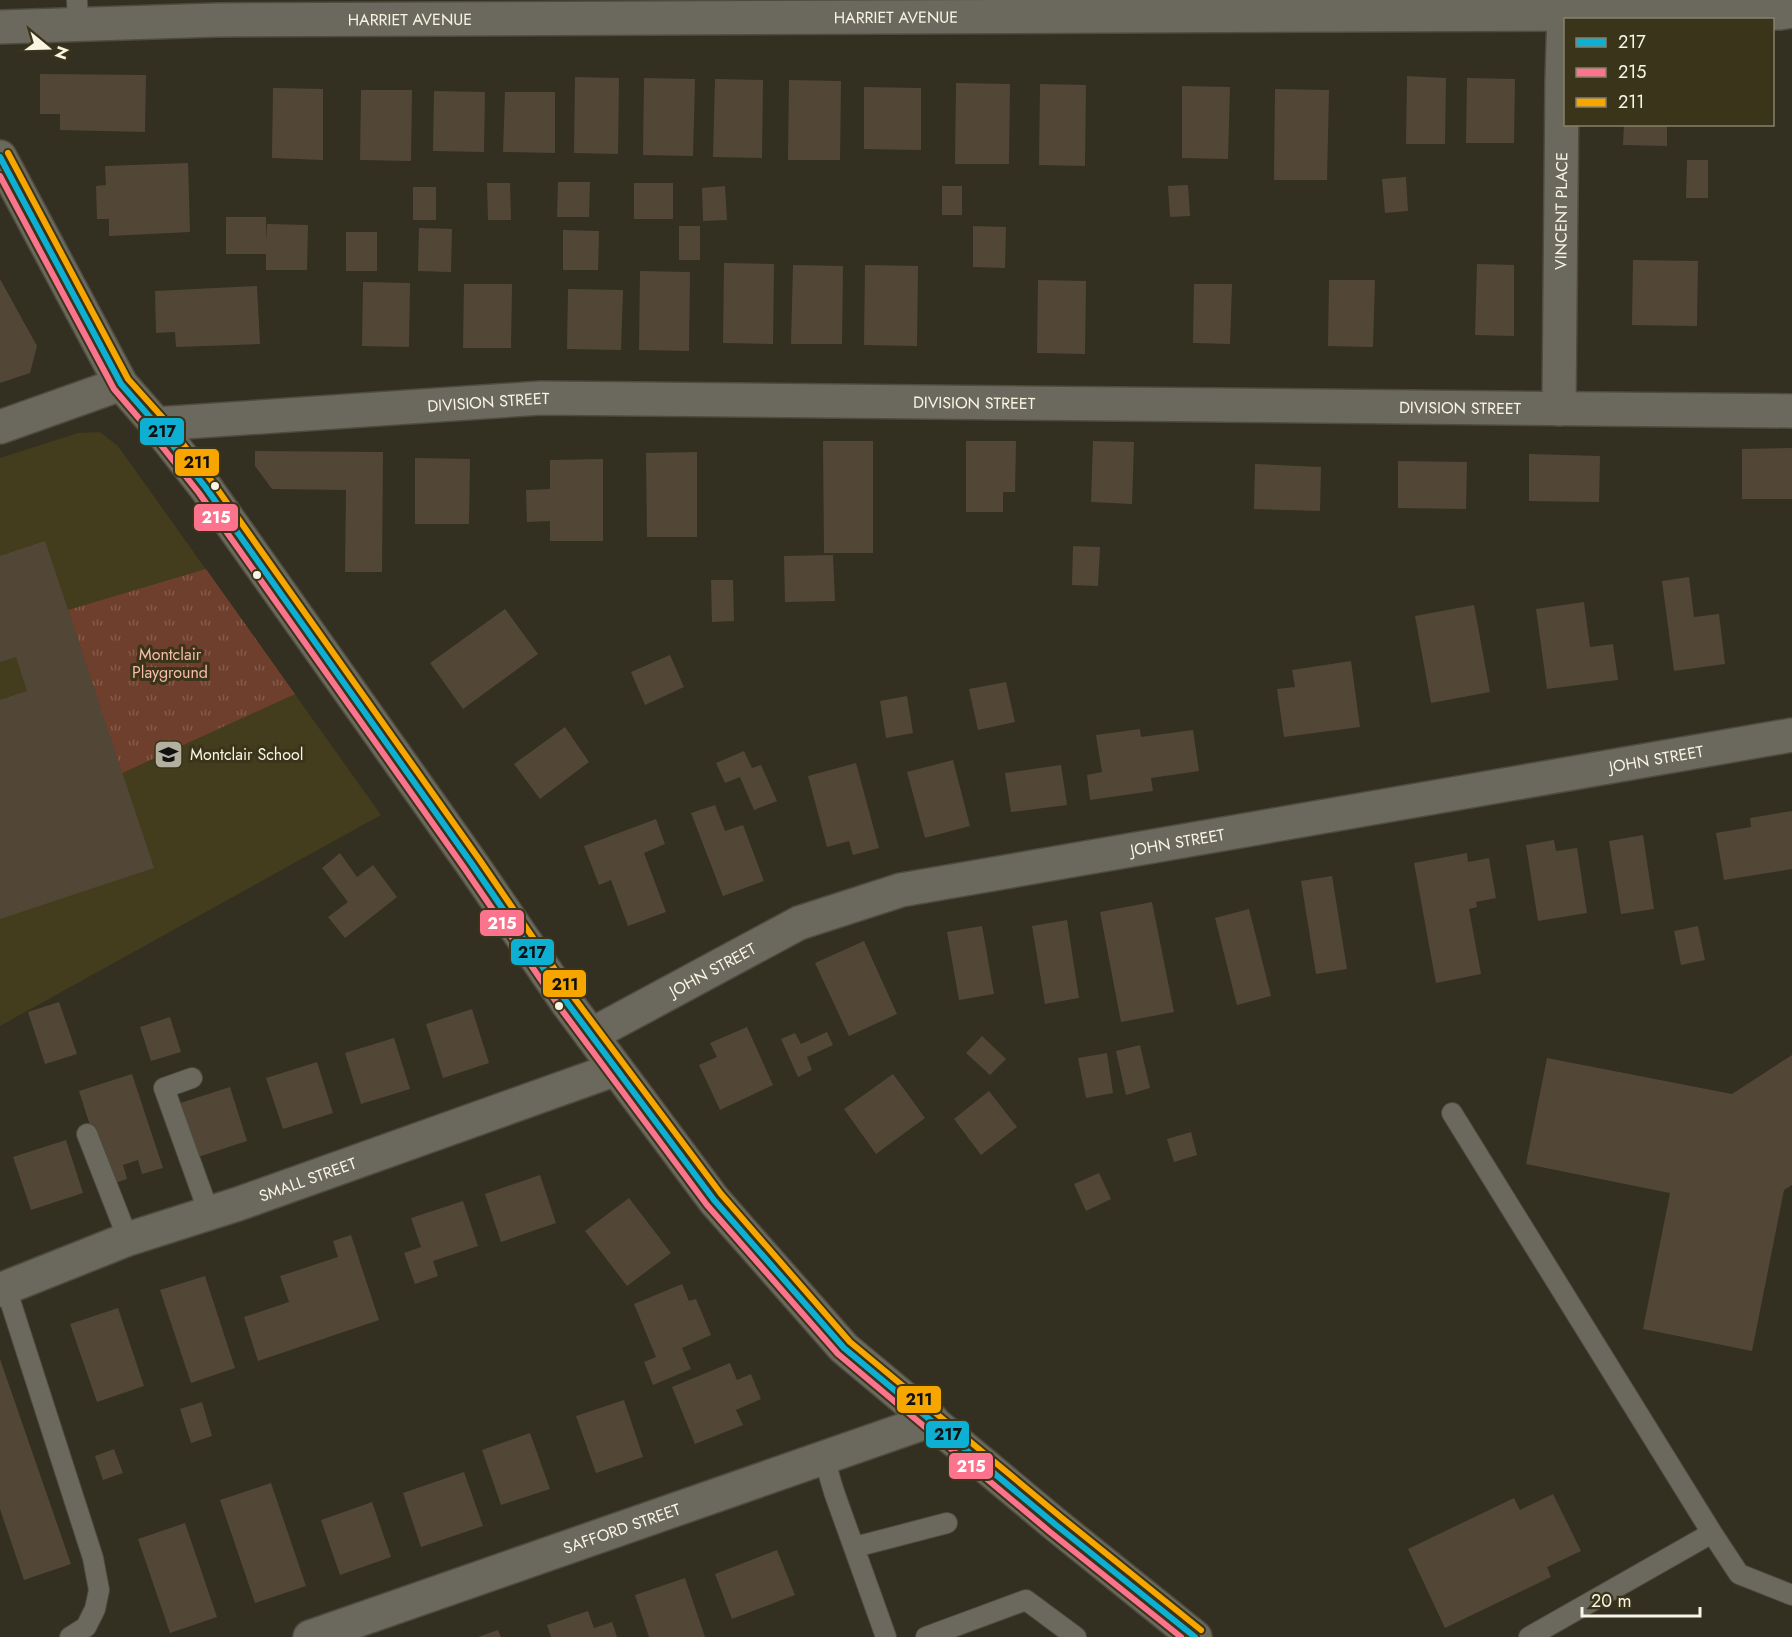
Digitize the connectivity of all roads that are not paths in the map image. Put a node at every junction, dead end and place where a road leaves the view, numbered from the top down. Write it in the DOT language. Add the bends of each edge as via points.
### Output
graph roads {
  1 [pos="1792,11"];
  2 [pos="77,12"];
  3 [pos="1564,14"];
  4 [pos="0,27"];
  5 [pos="0,157"];
  6 [pos="121,384"];
  7 [pos="1559,409"];
  8 [pos="1792,411"];
  9 [pos="156,424"];
  10 [pos="0,427"];
  11 [pos="1792,735"];
  12 [pos="591,1035"];
  13 [pos="616,1069"];
  14 [pos="192,1078"];
  15 [pos="1452,1113"];
  16 [pos="87,1134"];
  17 [pos="209,1213"];
  18 [pos="128,1239"];
  19 [pos="3,1289"];
  20 [pos="932,1420"];
  21 [pos="824,1458"];
  22 [pos="947,1523"];
  23 [pos="1712,1533"];
  24 [pos="855,1547"];
  25 [pos="1792,1595"];
  26 [pos="69,1637"];
  27 [pos="310,1637"];
  28 [pos="886,1637"];
  29 [pos="926,1637"];
  30 [pos="1076,1637"];
  31 [pos="1195,1637"];
  32 [pos="1529,1637"];
  1 -- 3 [label="street, HARRIET AVENUE"];
  2 -- 3 [label="street, HARRIET AVENUE" via="217,20"];
  2 -- 4 [label="street, HARRIET AVENUE"];
  3 -- 7 [label="street, VINCENT PLACE"];
  5 -- 6 [label="street"];
  6 -- 9 [label="street"];
  6 -- 10 [label="street"];
  7 -- 8 [label="street, DIVISION STREET"];
  7 -- 9 [label="street, DIVISION STREET" via="541,398"];
  9 -- 12 [label="street" via="219,507"];
  11 -- 12 [label="street, JOHN STREET" via="901,890 799,923"];
  12 -- 13 [label="street"];
  13 -- 17 [label="street, SMALL STREET"];
  13 -- 20 [label="street" via="714,1200 844,1348"];
  14 -- 17 [label="lane" via="164,1088"];
  15 -- 23 [label="lane"];
  16 -- 18 [label="lane"];
  17 -- 18 [label="street, SMALL STREET"];
  18 -- 19 [label="street, SMALL STREET"];
  19 -- 26 [label="lane" via="93,1558 99,1590 95,1609 86,1628"];
  20 -- 21 [label="street, SAFFORD STREET"];
  20 -- 31 [label="street"];
  21 -- 24 [label="lane"];
  21 -- 27 [label="street, SAFFORD STREET"];
  22 -- 24 [label="lane"];
  23 -- 25 [label="lane" via="1739,1574"];
  23 -- 32 [label="lane"];
  24 -- 28 [label="lane"];
  29 -- 30 [label="lane" via="1026,1600"];
}
